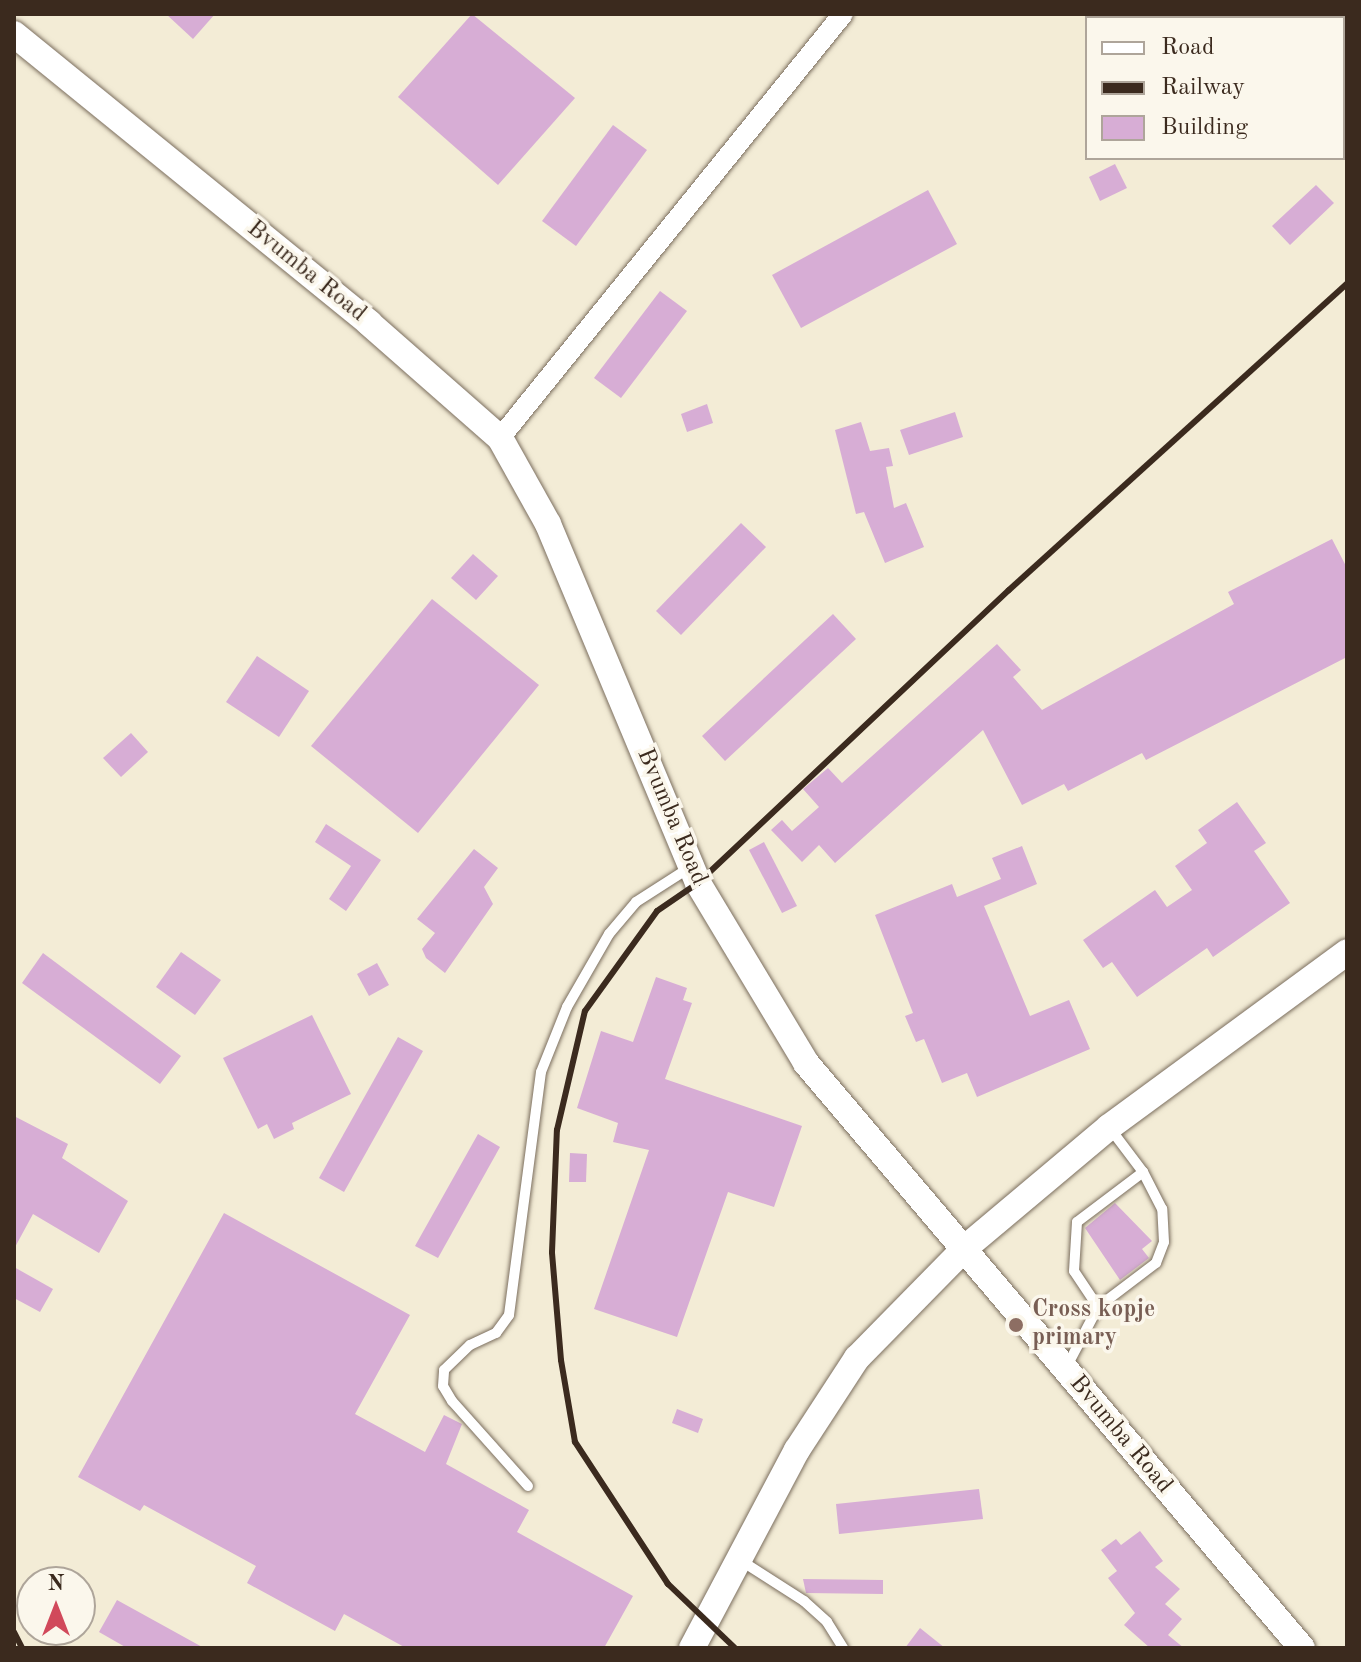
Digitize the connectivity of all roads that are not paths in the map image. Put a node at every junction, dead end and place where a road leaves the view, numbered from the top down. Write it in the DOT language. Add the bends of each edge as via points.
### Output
graph roads {
  1 [pos="843,14"];
  2 [pos="14,34"];
  3 [pos="500,438"];
  4 [pos="691,867"];
  5 [pos="1347,952"];
  6 [pos="1109,1127"];
  7 [pos="1143,1172"];
  8 [pos="965,1248"];
  9 [pos="1098,1307"];
  10 [pos="1065,1370"];
  11 [pos="528,1486"];
  12 [pos="740,1559"];
  13 [pos="692,1648"];
  14 [pos="843,1648"];
  15 [pos="1302,1648"];
  1 -- 3 [label="street"];
  2 -- 3 [label="street, Bvumba Road" via="369,323"];
  3 -- 4 [label="street, Bvumba Road" via="548,524"];
  4 -- 8 [label="street, Bvumba Road" via="762,997 806,1063"];
  4 -- 11 [label="lane" via="636,902 609,934 567,1007 541,1072 509,1315 496,1333 470,1345 444,1370 443,1386 452,1401"];
  5 -- 6 [label="street"];
  6 -- 7 [label="lane"];
  6 -- 8 [label="street"];
  7 -- 9 [label="lane" via="1162,1209 1164,1242 1156,1263"];
  7 -- 9 [label="lane" via="1077,1222 1074,1271"];
  8 -- 10 [label="street, Bvumba Road"];
  8 -- 12 [label="street" via="857,1358 827,1398"];
  9 -- 10 [label="lane"];
  10 -- 15 [label="street, Bvumba Road"];
  12 -- 13 [label="street"];
  12 -- 14 [label="lane" via="804,1601 827,1622"];
}
